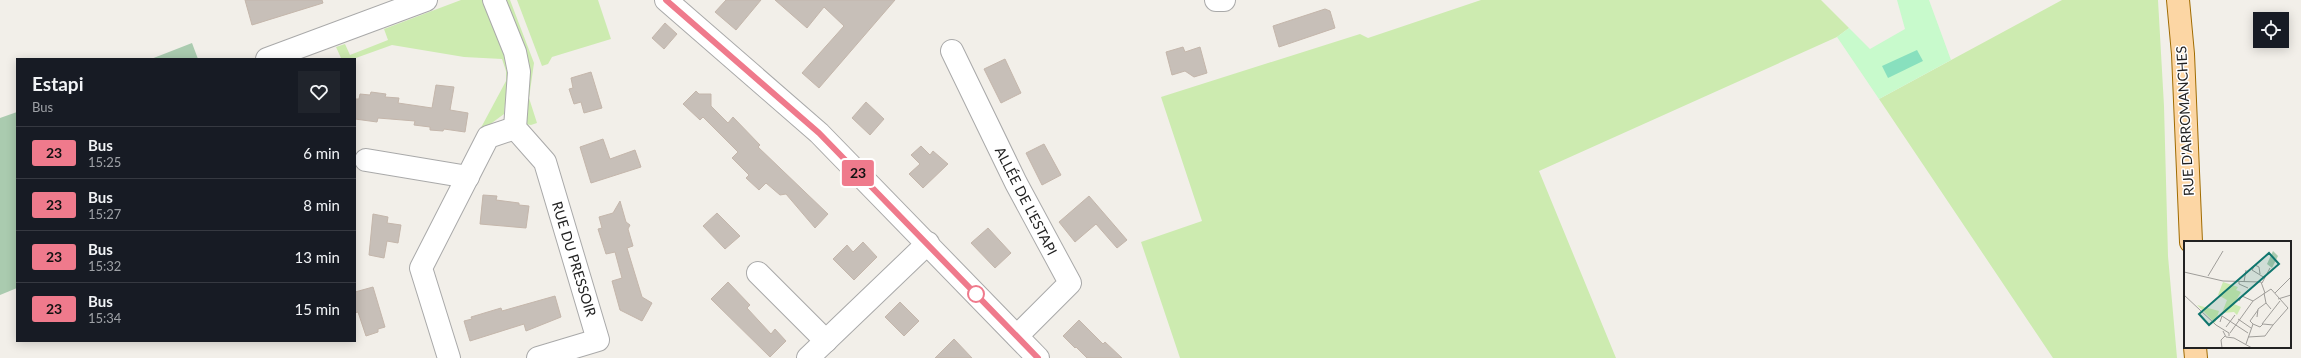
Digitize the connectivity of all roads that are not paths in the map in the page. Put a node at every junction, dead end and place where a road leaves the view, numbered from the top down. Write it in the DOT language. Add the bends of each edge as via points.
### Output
graph roads {
  1 [pos="426,0"];
  2 [pos="494,0"];
  3 [pos="666,0"];
  4 [pos="1216,0"];
  5 [pos="1224,0"];
  6 [pos="2178,0"];
  7 [pos="952,51"];
  8 [pos="270,58"];
  9 [pos="515,128"];
  10 [pos="366,160"];
  11 [pos="468,177"];
  12 [pos="2191,241"];
  13 [pos="928,243"];
  14 [pos="758,273"];
  15 [pos="1017,336"];
  16 [pos="826,341"];
  17 [pos="2195,348"];
  18 [pos="448,358"];
  19 [pos="538,358"];
  20 [pos="808,358"];
  21 [pos="1038,358"];
  22 [pos="2196,358"];
  1 -- 8 [label="street"];
  2 -- 9 [label="street" via="515,52 519,72"];
  3 -- 13 [label="street" via="819,133"];
  4 -- 5 [label="street"];
  6 -- 12 [label="main road, RUE D'ARROMANCHES" via="2183,54"];
  7 -- 15 [label="street, ALLÉE DE L'ESTAPI" via="1016,183 1070,283"];
  9 -- 11 [label="street" via="488,137"];
  9 -- 19 [label="street, RUE DU PRESSOIR" via="545,162 598,340"];
  10 -- 11 [label="street"];
  11 -- 18 [label="street" via="421,268"];
  13 -- 15 [label="street"];
  13 -- 16 [label="street"];
  14 -- 16 [label="street"];
  15 -- 21 [label="street"];
  16 -- 20 [label="street"];
  17 -- 22 [label="main road"];
}
